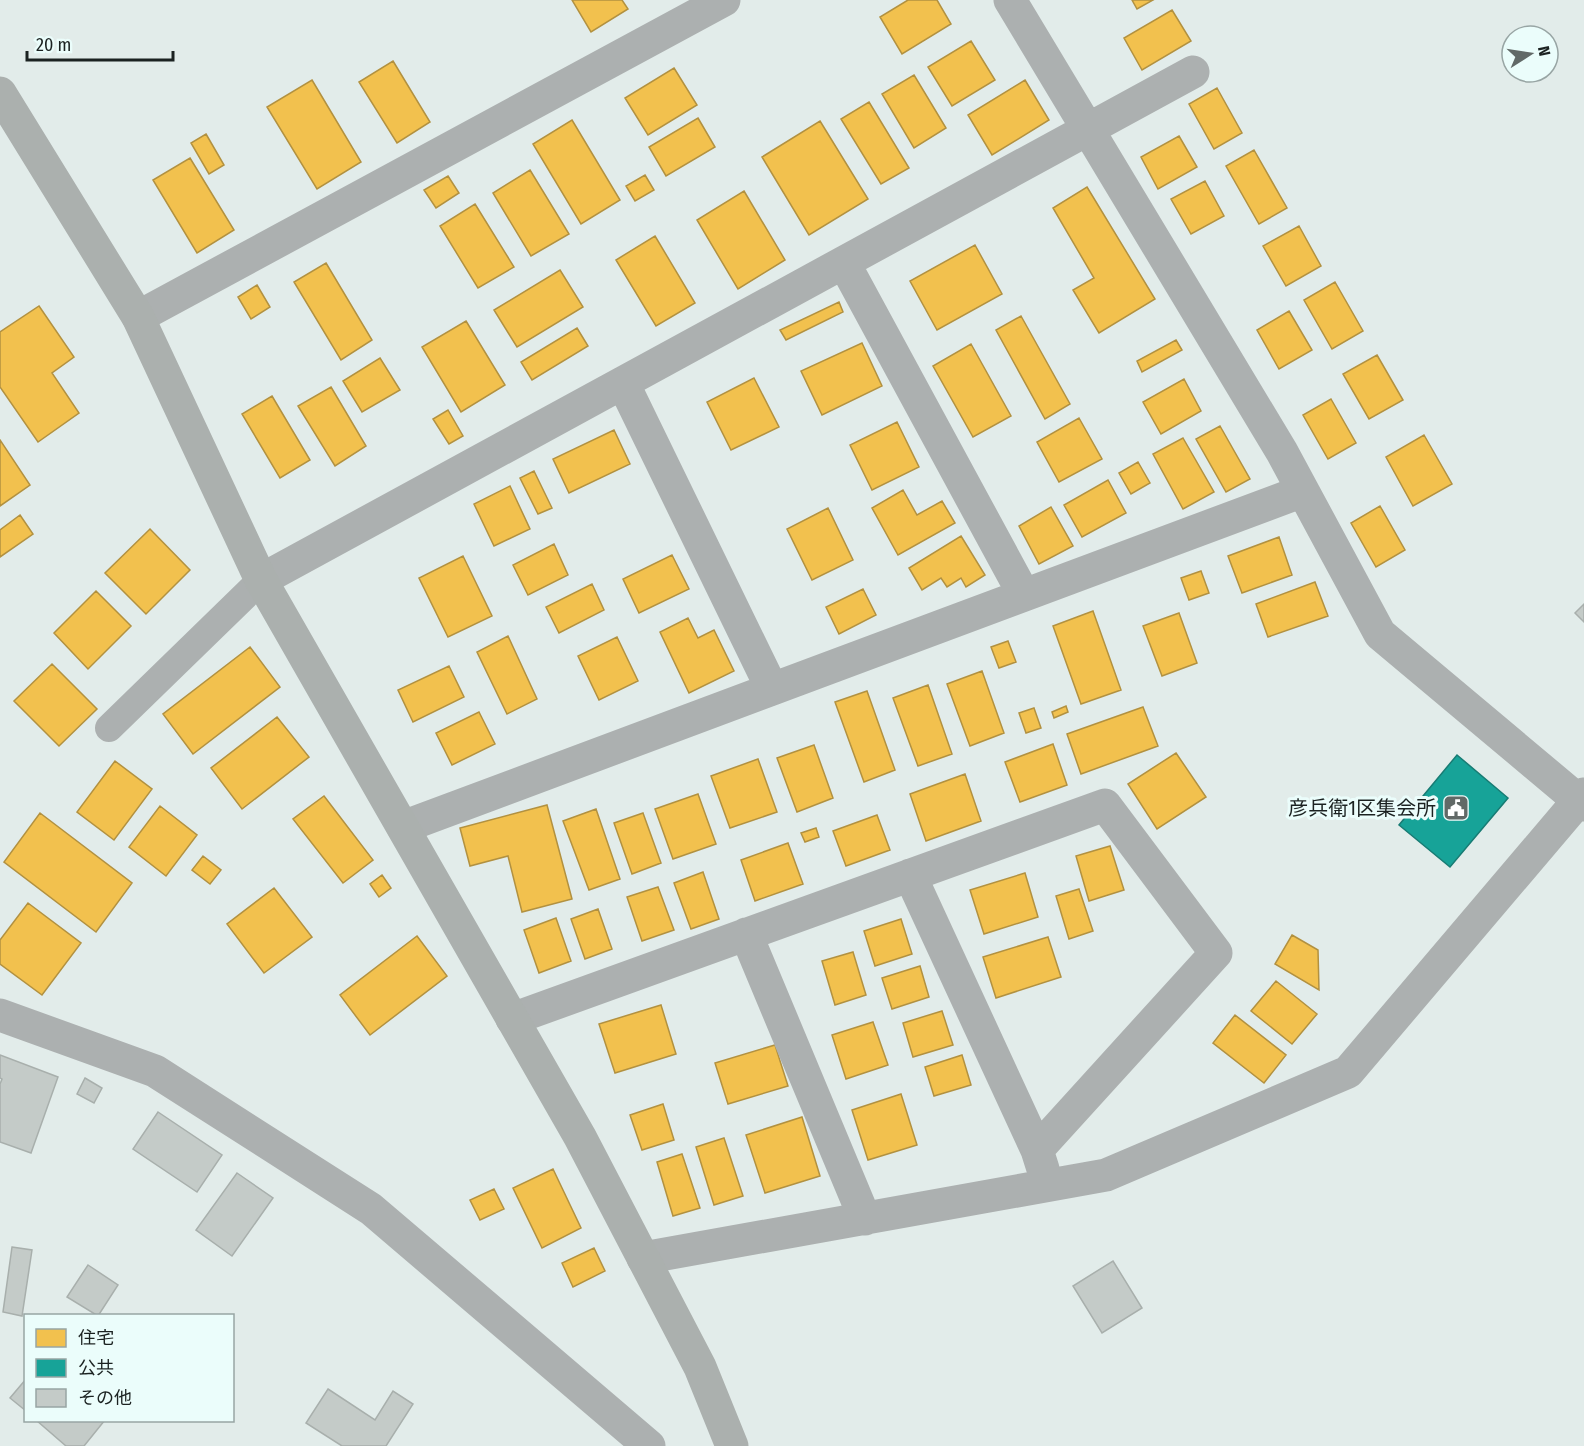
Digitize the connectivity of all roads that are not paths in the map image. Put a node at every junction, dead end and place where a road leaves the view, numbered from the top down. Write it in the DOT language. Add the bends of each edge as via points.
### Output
graph roads {
  1 [pos="724,0"];
  2 [pos="1010,0"];
  3 [pos="1193,72"];
  4 [pos="0,93"];
  5 [pos="1088,130"];
  6 [pos="844,263"];
  7 [pos="138,317"];
  8 [pos="623,383"];
  9 [pos="1304,491"];
  10 [pos="261,580"];
  11 [pos="1024,595"];
  12 [pos="772,689"];
  13 [pos="109,728"];
  14 [pos="1582,800"];
  15 [pos="403,827"];
  16 [pos="910,875"];
  17 [pos="746,934"];
  18 [pos="0,1015"];
  19 [pos="512,1019"];
  20 [pos="1037,1150"];
  21 [pos="1048,1186"];
  22 [pos="865,1219"];
  23 [pos="643,1258"];
  24 [pos="649,1446"];
  25 [pos="732,1446"];
  1 -- 7 [label="street"];
  2 -- 5 [label="street"];
  3 -- 5 [label="street"];
  4 -- 7 [label="street"];
  5 -- 6 [label="street"];
  5 -- 9 [label="street"];
  6 -- 8 [label="street"];
  6 -- 11 [label="street"];
  7 -- 10 [label="street"];
  8 -- 10 [label="street"];
  8 -- 12 [label="street"];
  9 -- 11 [label="street"];
  9 -- 14 [label="street" via="1380,634"];
  10 -- 13 [label="lane"];
  10 -- 15 [label="street"];
  11 -- 12 [label="street"];
  12 -- 15 [label="street"];
  14 -- 21 [label="street" via="1348,1072 1106,1175"];
  15 -- 19 [label="street"];
  16 -- 17 [label="street"];
  16 -- 20 [label="street"];
  16 -- 20 [label="street" via="1106,805 1216,953"];
  17 -- 19 [label="street"];
  17 -- 22 [label="street"];
  18 -- 24 [label="street" via="155,1071 371,1209"];
  19 -- 23 [label="street"];
  20 -- 21 [label="street"];
  21 -- 22 [label="street"];
  22 -- 23 [label="street"];
  23 -- 25 [label="street" via="699,1367"];
}
